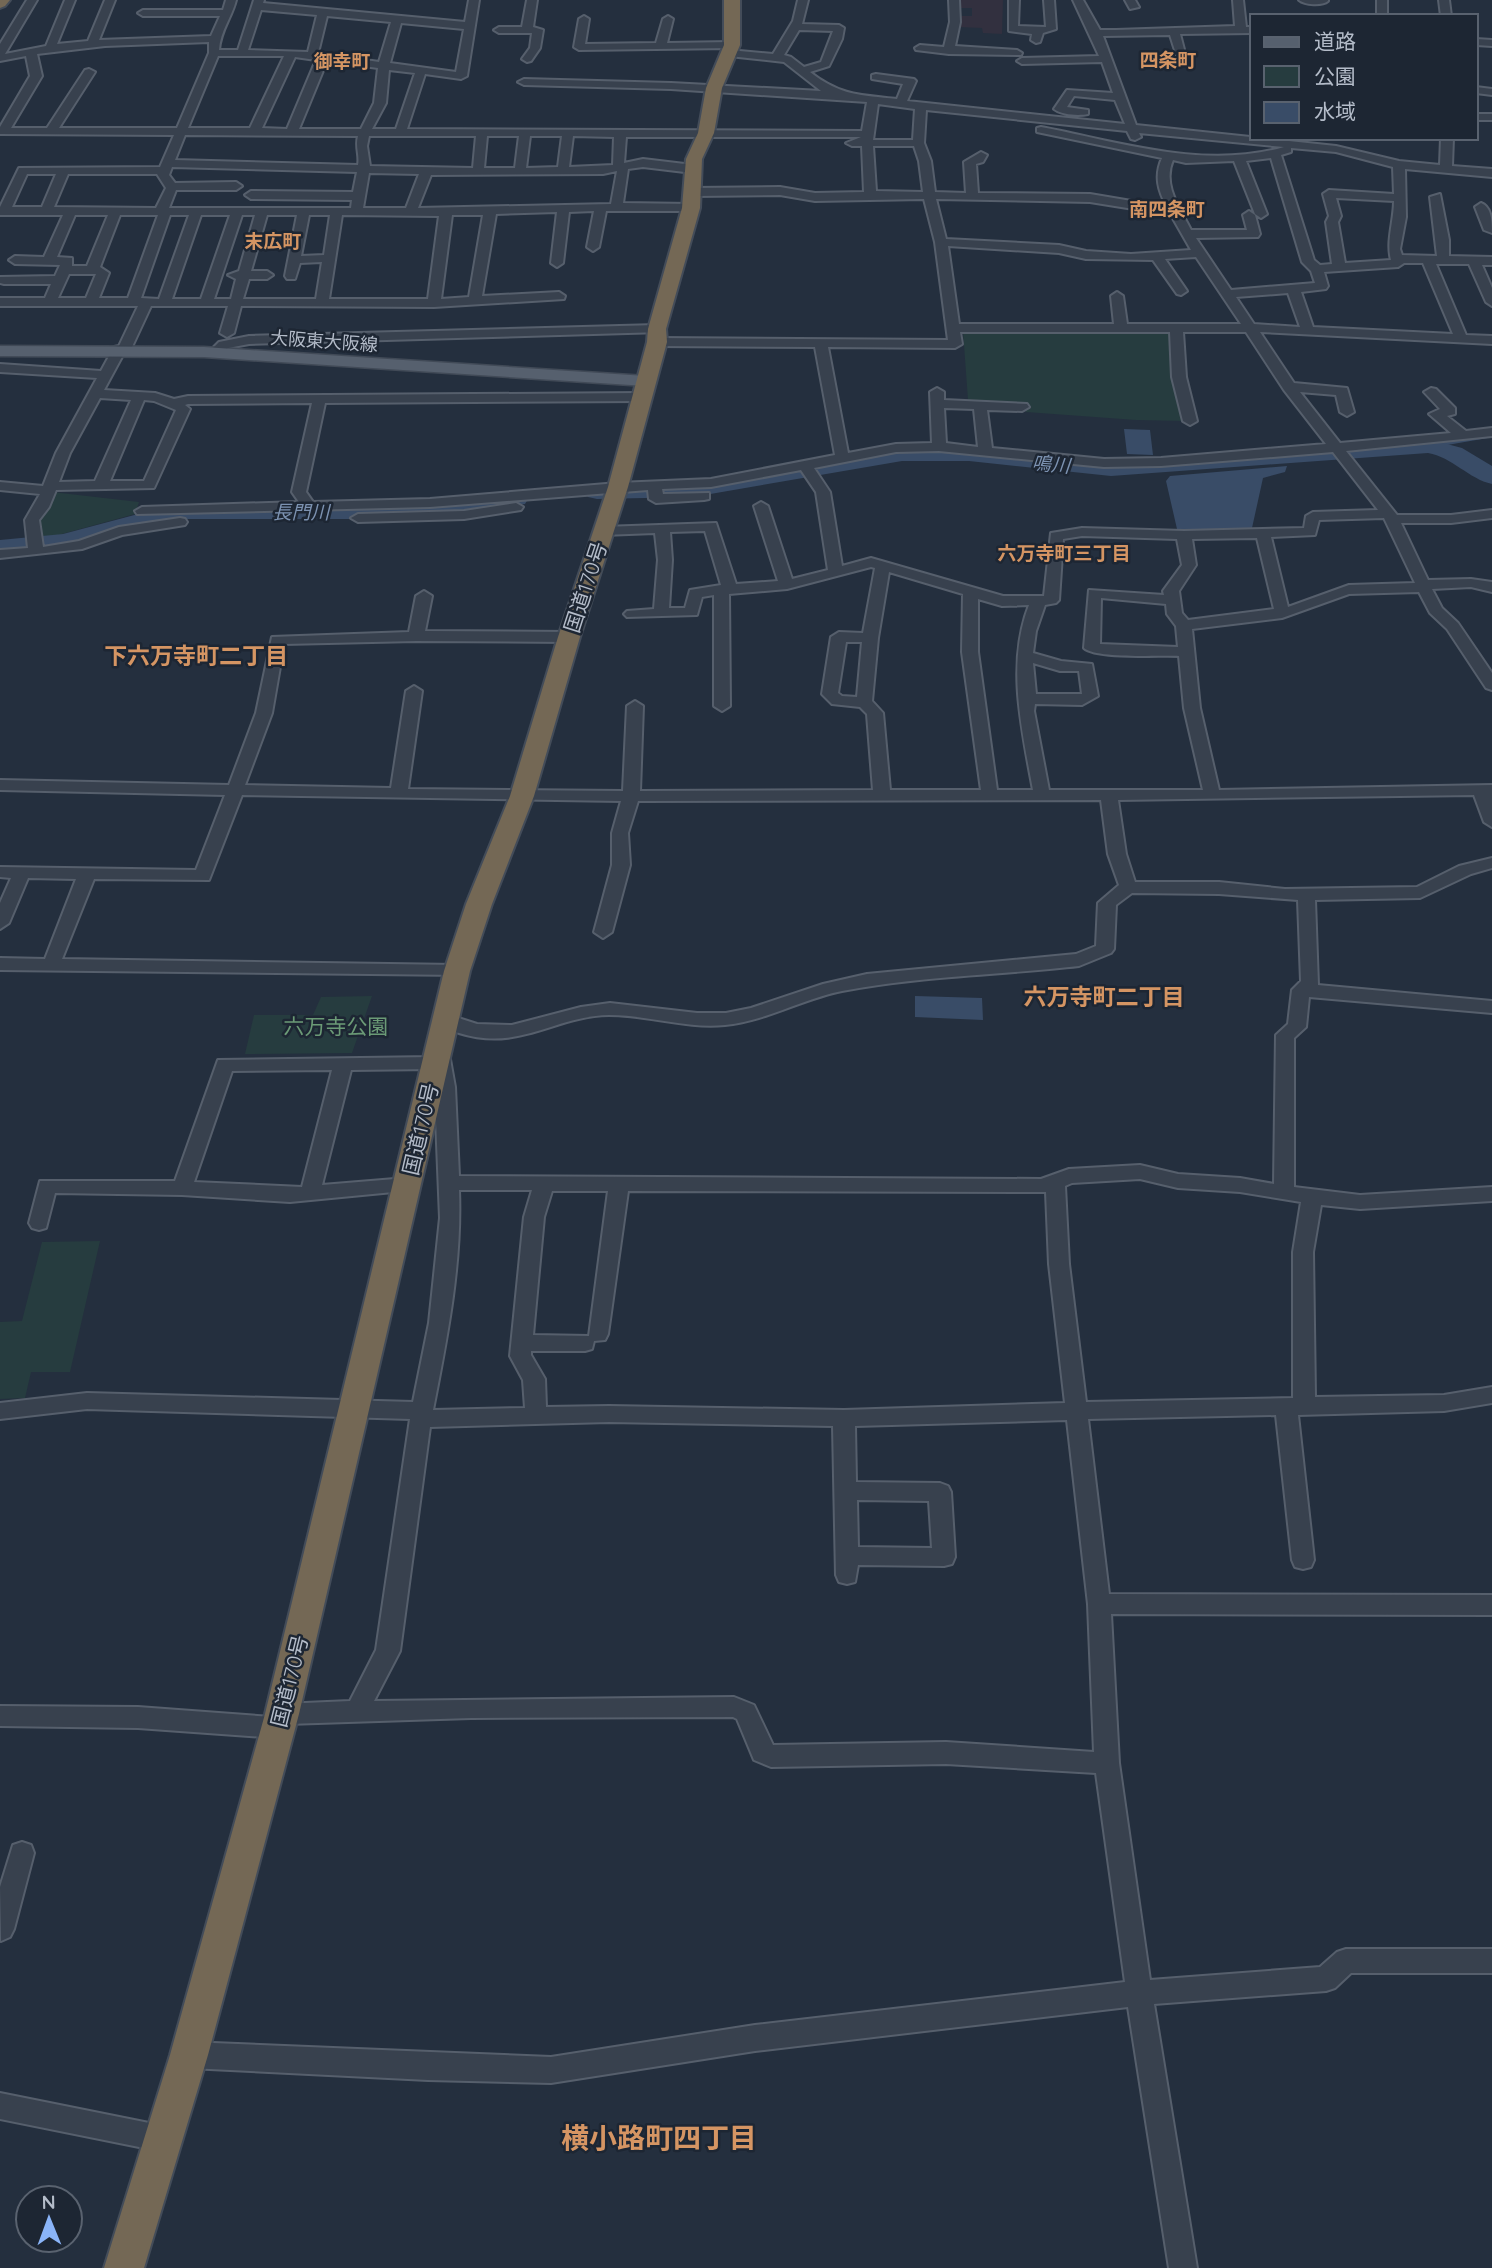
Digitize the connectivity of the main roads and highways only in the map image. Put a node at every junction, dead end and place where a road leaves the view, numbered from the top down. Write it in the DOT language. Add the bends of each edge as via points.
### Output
graph roads {
  1 [pos="732,0"];
  2 [pos="0,351"];
  3 [pos="644,389"];
  4 [pos="124,2268"];
  1 -- 3 [label="highway, 国道170号" via="730,49 714,88 706,133 693,169 692,200"];
  2 -- 3 [label="main road, 大阪東大阪線" via="215,353"];
  3 -- 4 [label="highway, 国道170号" via="522,796 457,971 279,1721 189,2055"];
}
